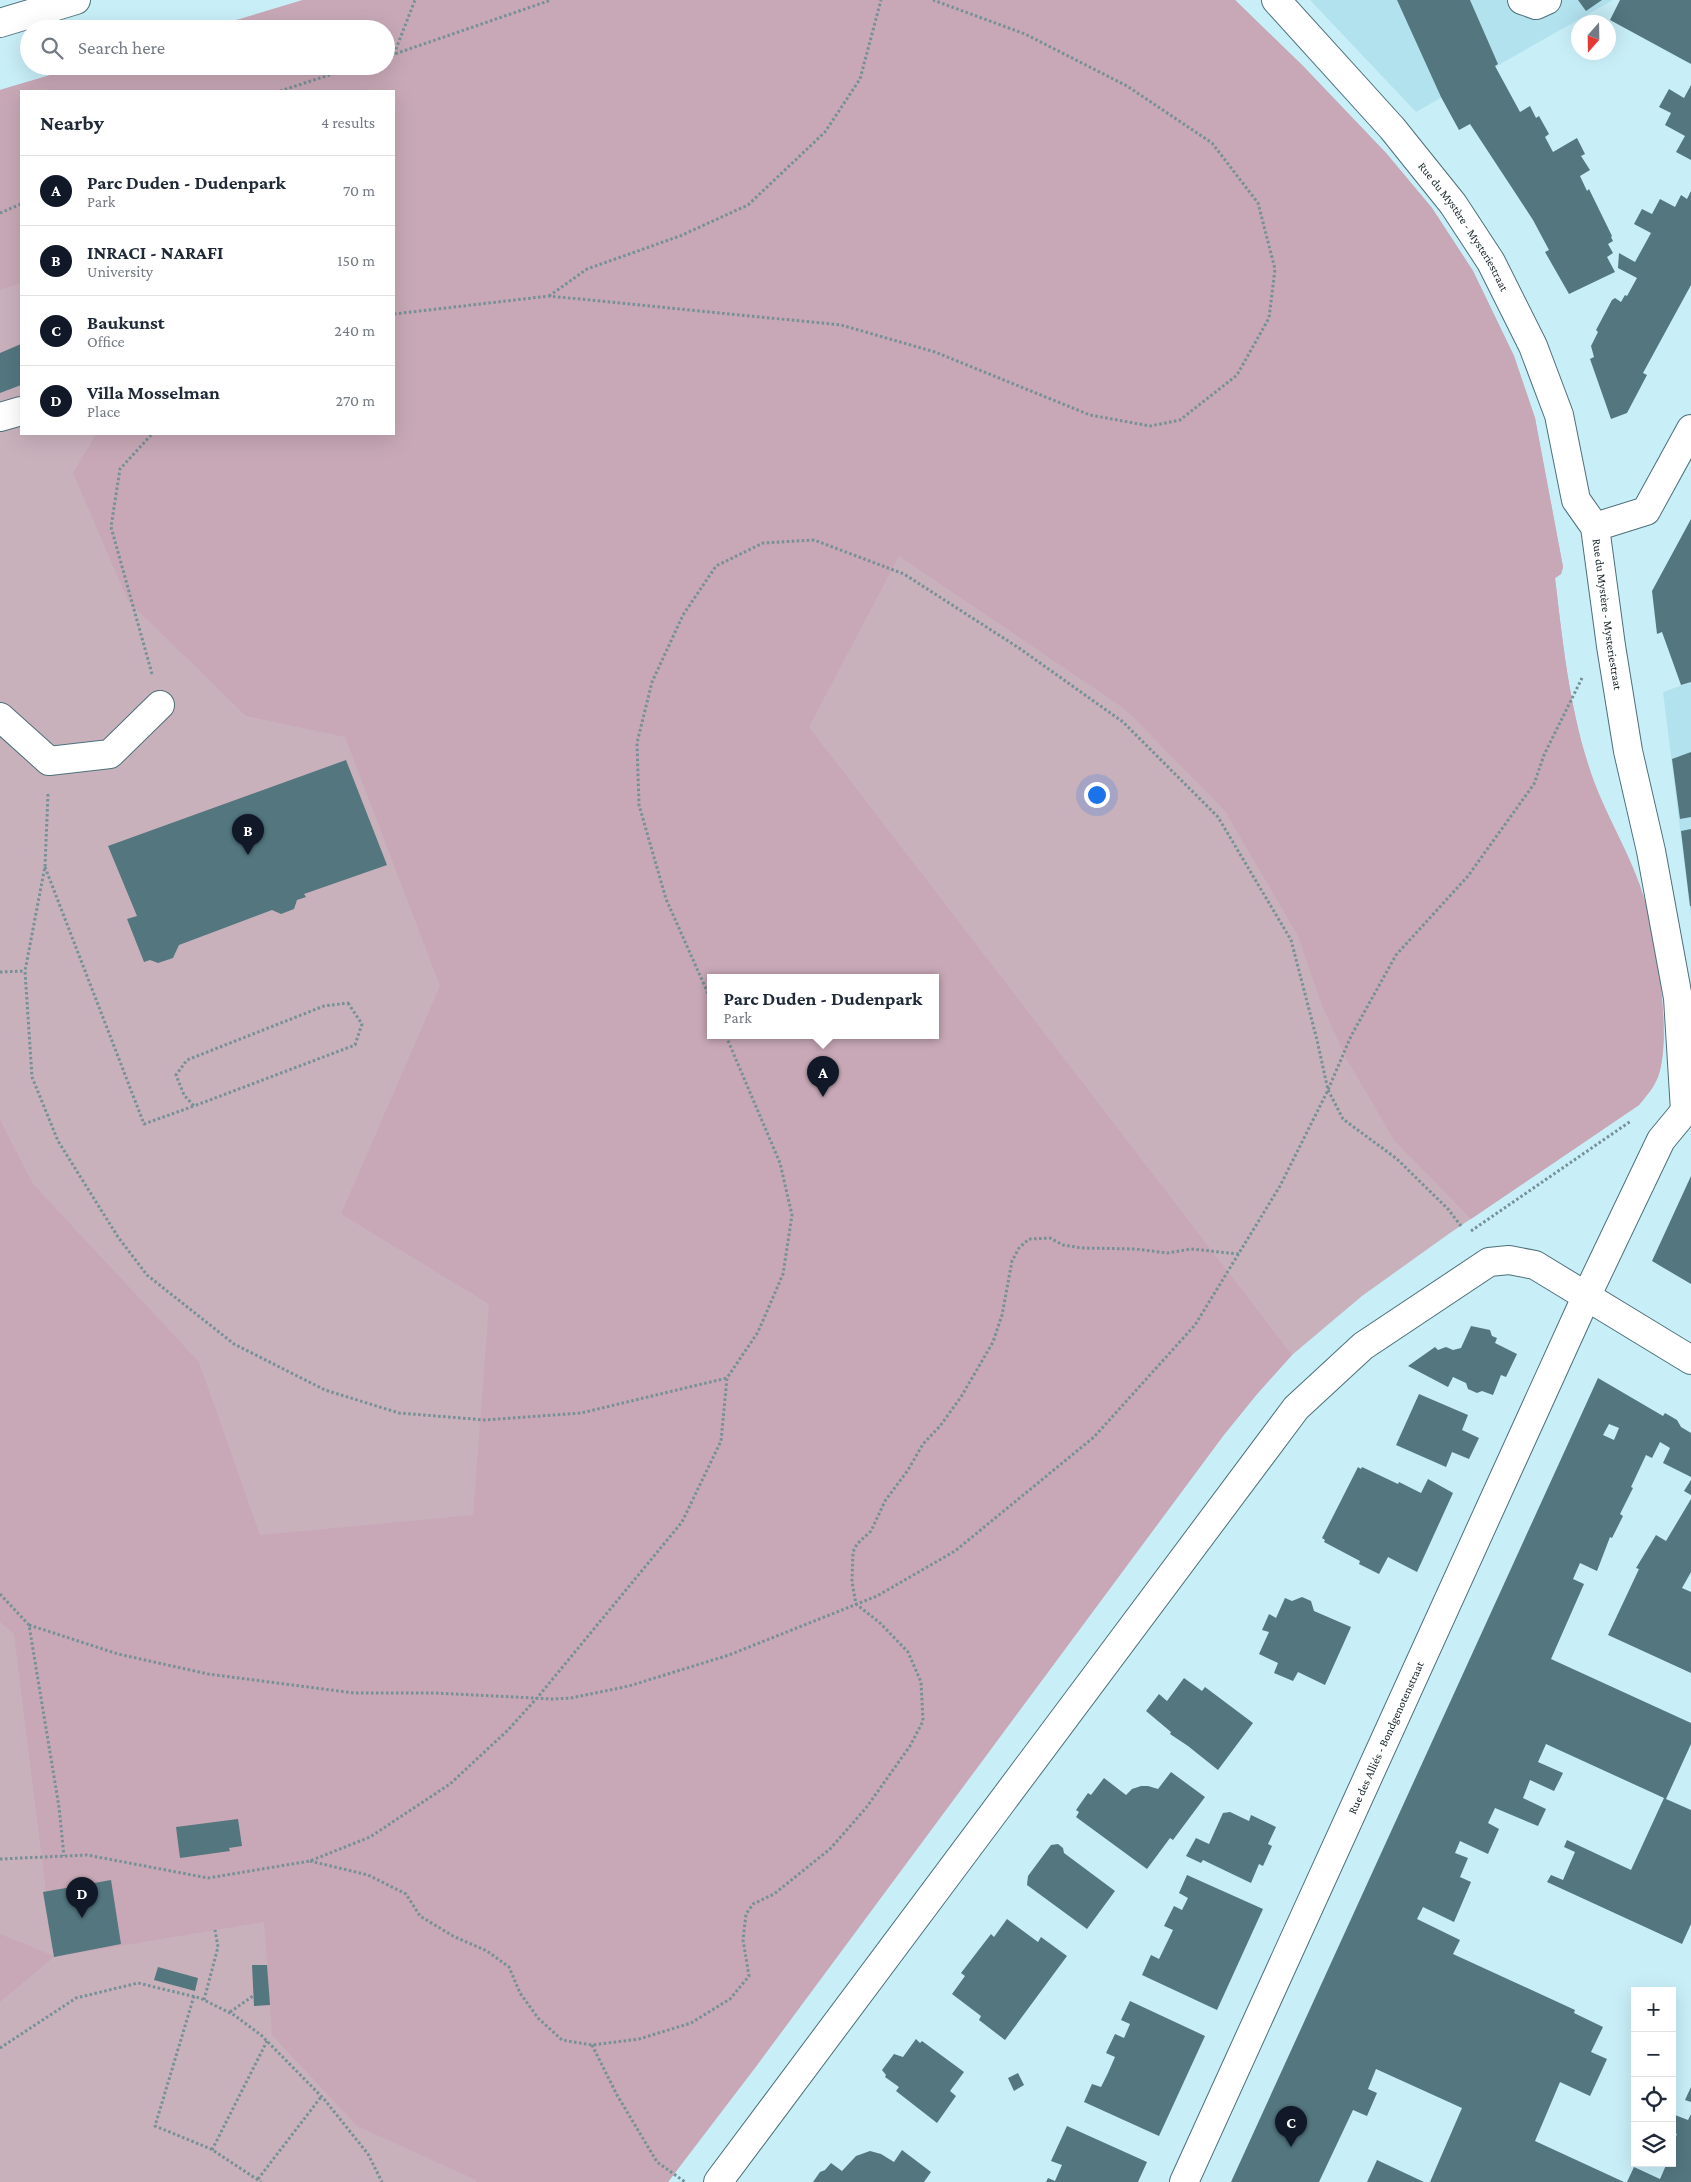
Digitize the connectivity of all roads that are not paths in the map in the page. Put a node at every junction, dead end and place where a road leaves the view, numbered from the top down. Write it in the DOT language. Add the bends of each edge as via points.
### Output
graph roads {
  1 [pos="76,0"];
  2 [pos="1276,0"];
  3 [pos="1522,0"];
  4 [pos="1547,0"];
  5 [pos="0,23"];
  6 [pos="20,410"];
  7 [pos="0,417"];
  8 [pos="1691,429"];
  9 [pos="1595,527"];
  10 [pos="160,705"];
  11 [pos="0,717"];
  12 [pos="1688,1111"];
  13 [pos="1586,1295"];
  14 [pos="1691,1360"];
  15 [pos="718,2182"];
  16 [pos="1184,2182"];
  1 -- 5 [label="street"];
  2 -- 9 [label="street, Rue du Mystère - Mysteriestraat" via="1392,128 1453,204 1491,262 1533,346 1559,415 1576,500"];
  3 -- 4 [label="street" via="1536,5"];
  6 -- 7 [label="street"];
  8 -- 9 [label="street" via="1646,511"];
  9 -- 12 [label="street, Rue du Mystère - Mysteriestraat" via="1628,751 1651,851 1678,998"];
  10 -- 11 [label="street" via="110,754 49,761"];
  12 -- 13 [label="street, Rue des Alliés - Bondgenotenstraat" via="1662,1140"];
  13 -- 14 [label="street"];
  13 -- 15 [label="street" via="1535,1265 1509,1260 1489,1262 1362,1346 1296,1408"];
  13 -- 16 [label="street, Rue des Alliés - Bondgenotenstraat"];
}
